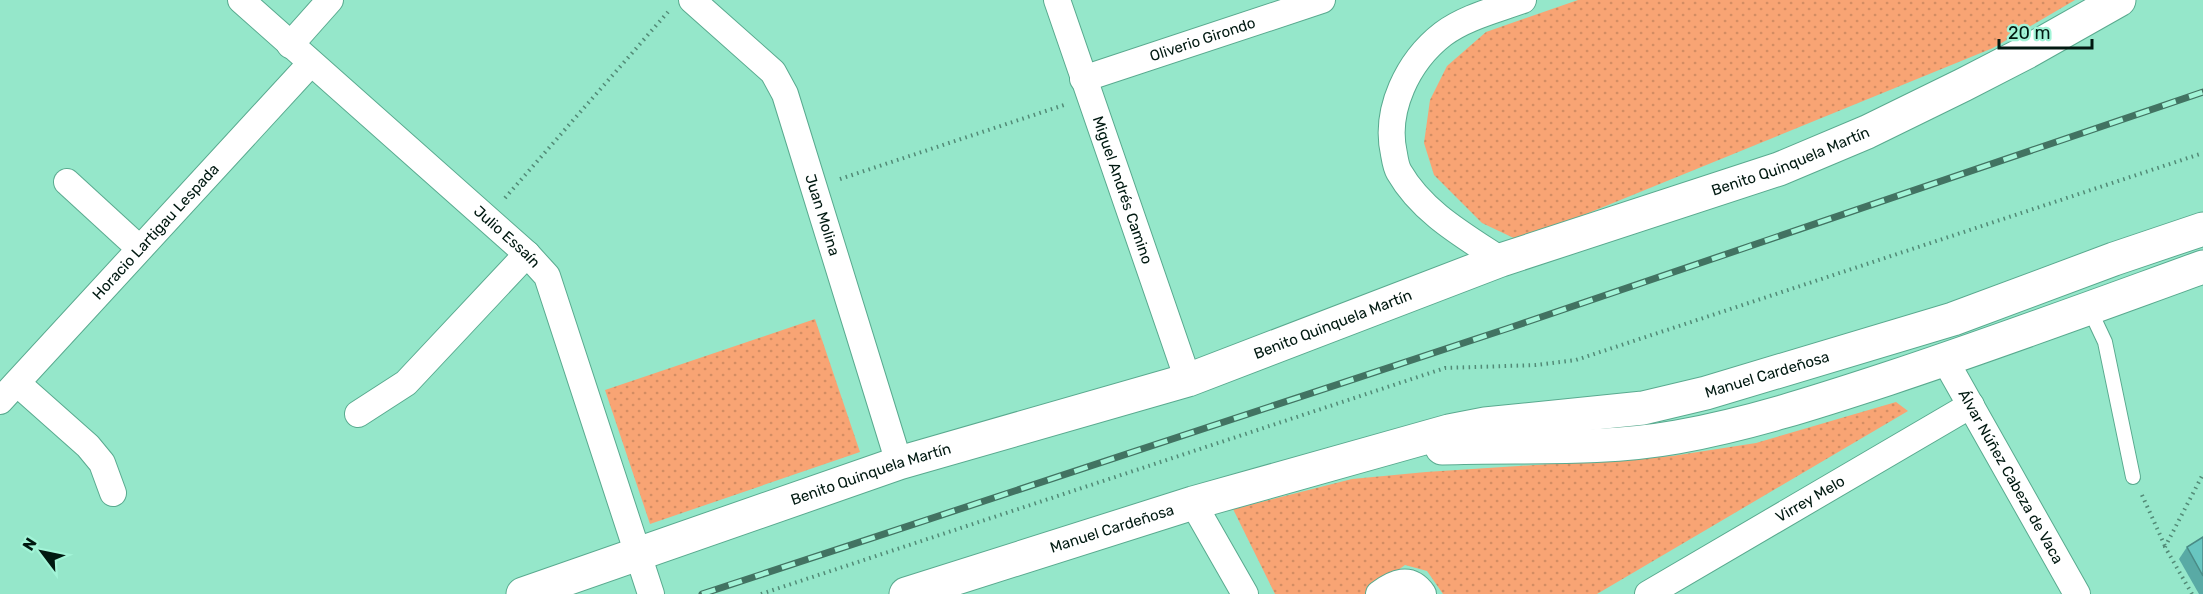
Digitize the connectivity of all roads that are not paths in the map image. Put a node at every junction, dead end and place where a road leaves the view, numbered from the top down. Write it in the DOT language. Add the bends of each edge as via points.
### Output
graph roads {
  1 [pos="241,0"];
  2 [pos="330,0"];
  3 [pos="1057,0"];
  4 [pos="1322,0"];
  5 [pos="1523,0"];
  6 [pos="2119,0"];
  7 [pos="682,4"];
  8 [pos="290,45"];
  9 [pos="311,63"];
  10 [pos="1086,88"];
  11 [pos="67,182"];
  12 [pos="2203,229"];
  13 [pos="139,248"];
  14 [pos="527,254"];
  15 [pos="1501,260"];
  16 [pos="2203,267"];
  17 [pos="2089,308"];
  18 [pos="1945,360"];
  19 [pos="1188,380"];
  20 [pos="8,392"];
  21 [pos="1971,405"];
  22 [pos="358,414"];
  23 [pos="898,463"];
  24 [pos="1319,468"];
  25 [pos="2133,477"];
  26 [pos="113,493"];
  27 [pos="1193,503"];
  28 [pos="639,554"];
  29 [pos="523,594"];
  30 [pos="651,594"];
  31 [pos="906,594"];
  32 [pos="1245,594"];
  33 [pos="1379,594"];
  34 [pos="1423,594"];
  35 [pos="1648,594"];
  36 [pos="2077,594"];
  1 -- 8 [label="street, Julio Essaín"];
  2 -- 8 [label="street"];
  3 -- 10 [label="street, Miguel Andrés Camino"];
  4 -- 10 [label="street, Oliverio Girondo"];
  5 -- 15 [label="street" via="1467,20 1443,34 1417,60 1399,93 1390,140 1397,170 1418,198 1444,222"];
  6 -- 15 [label="main road, Benito Quinquela Martín" via="2027,52 1867,132 1779,168"];
  7 -- 23 [label="street, Juan Molina" via="780,82"];
  8 -- 9 [label="street, Julio Essaín"];
  9 -- 13 [label="street, Horacio Lartigau Lespada"];
  9 -- 14 [label="street, Julio Essaín"];
  10 -- 19 [label="street, Miguel Andrés Camino"];
  11 -- 13 [label="street"];
  12 -- 24 [label="main road, Manuel Cardeñosa" via="1953,319 1706,393 1643,408 1485,424"];
  13 -- 20 [label="street, Horacio Lartigau Lespada"];
  14 -- 22 [label="street" via="406,383"];
  14 -- 28 [label="street, Julio Essaín" via="547,276 553,292"];
  15 -- 19 [label="main road, Benito Quinquela Martín"];
  16 -- 17 [label="main road, Manuel Cardeñosa"];
  17 -- 18 [label="main road, Manuel Cardeñosa"];
  17 -- 25 [label="lane" via="2105,342"];
  18 -- 21 [label="street, Álvar Núñez Cabeza de Vaca"];
  18 -- 24 [label="main road, Manuel Cardeñosa" via="1786,412 1677,437 1586,447 1443,448"];
  19 -- 23 [label="main road, Benito Quinquela Martín"];
  20 -- 26 [label="street" via="88,446 102,463"];
  21 -- 35 [label="street, Virrey Melo"];
  21 -- 36 [label="street, Álvar Núñez Cabeza de Vaca"];
  23 -- 28 [label="main road, Benito Quinquela Martín"];
  24 -- 27 [label="main road, Manuel Cardeñosa"];
  27 -- 31 [label="main road, Manuel Cardeñosa"];
  27 -- 32 [label="street"];
  28 -- 29 [label="main road, Benito Quinquela Martín"];
  28 -- 30 [label="street, Julio Essaín"];
  33 -- 34 [label="street" via="1394,583 1409,582"];
}
